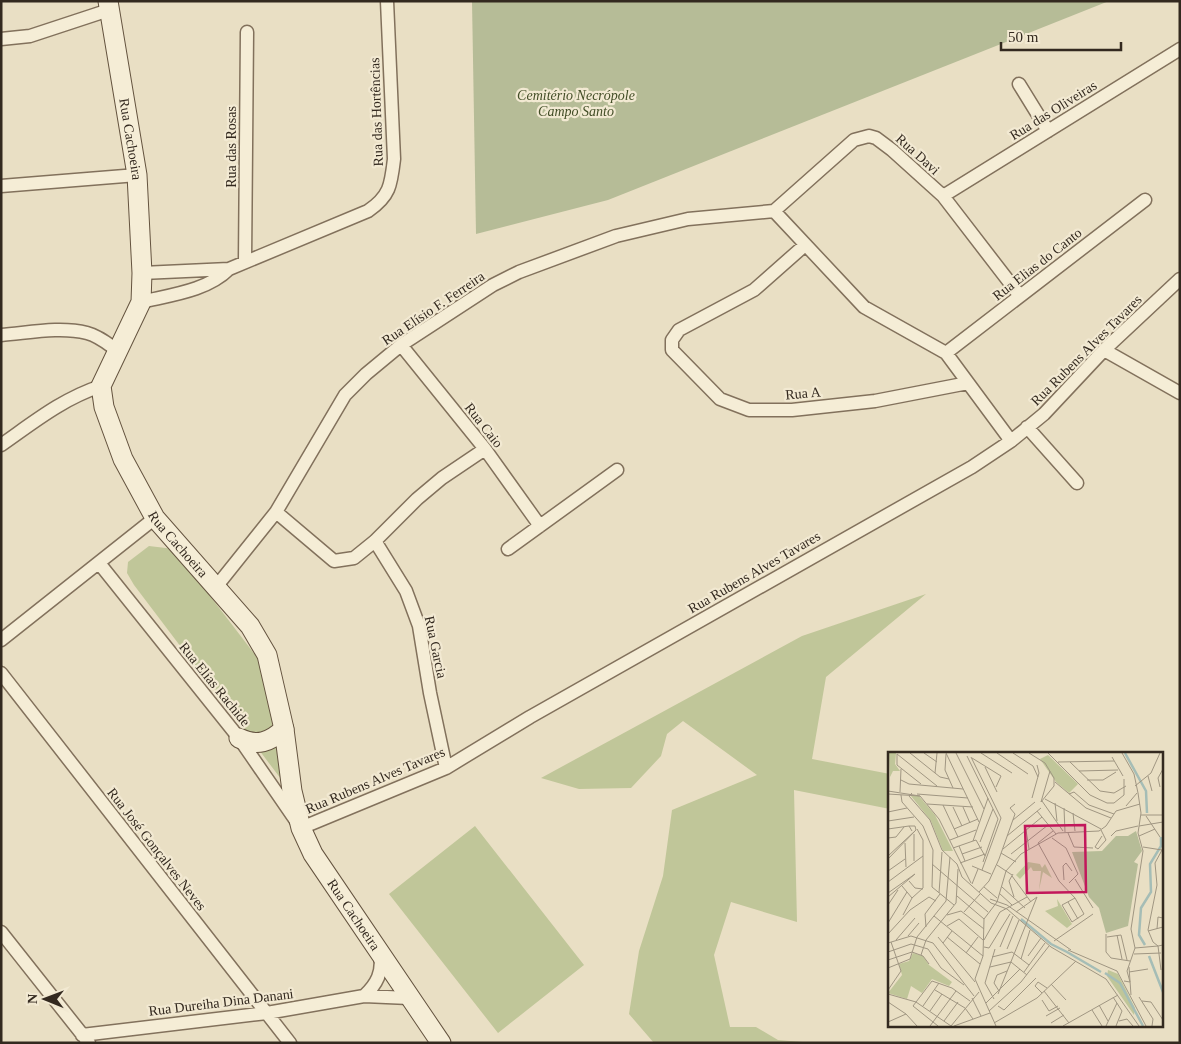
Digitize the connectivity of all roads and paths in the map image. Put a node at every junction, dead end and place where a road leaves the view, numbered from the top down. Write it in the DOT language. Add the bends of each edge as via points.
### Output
graph roads {
  1 [pos="386,1"];
  2 [pos="109,5"];
  3 [pos="247,32"];
  4 [pos="1,39"];
  5 [pos="1180,49"];
  6 [pos="1019,84"];
  7 [pos="1048,131"];
  8 [pos="137,175"];
  9 [pos="1,186"];
  10 [pos="943,196"];
  11 [pos="1145,200"];
  12 [pos="774,211"];
  13 [pos="805,245"];
  14 [pos="245,262"];
  15 [pos="229,269"];
  16 [pos="142,273"];
  17 [pos="1180,279"];
  18 [pos="1020,296"];
  19 [pos="141,302"];
  20 [pos="1,336"];
  21 [pos="401,345"];
  22 [pos="1104,350"];
  23 [pos="118,351"];
  24 [pos="946,353"];
  25 [pos="968,383"];
  26 [pos="101,386"];
  27 [pos="1180,393"];
  28 [pos="1027,427"];
  29 [pos="1011,441"];
  30 [pos="1,445"];
  31 [pos="485,449"];
  32 [pos="618,470"];
  33 [pos="1077,483"];
  34 [pos="276,512"];
  35 [pos="155,518"];
  36 [pos="540,526"];
  37 [pos="375,541"];
  38 [pos="508,549"];
  39 [pos="99,563"];
  40 [pos="216,587"];
  41 [pos="1,640"];
  42 [pos="1,673"];
  43 [pos="284,729"];
  44 [pos="239,738"];
  45 [pos="446,768"];
  46 [pos="301,828"];
  47 [pos="1,932"];
  48 [pos="379,953"];
  49 [pos="364,996"];
  50 [pos="409,998"];
  51 [pos="267,1013"];
  52 [pos="85,1039"];
  53 [pos="290,1043"];
  54 [pos="441,1043"];
  1 -- 14 [label="street, Rua das Hortências" via="394,160 392,182 383,201 368,211"];
  2 -- 4 [label="street" via="30,36"];
  2 -- 8 [label="main road, Rua Cachoeira"];
  3 -- 14 [label="street, Rua das Rosas"];
  5 -- 7 [label="street, Rua das Oliveiras"];
  6 -- 7 [label="street"];
  7 -- 10 [label="street, Rua das Oliveiras"];
  8 -- 9 [label="street"];
  8 -- 16 [label="main road, Rua Cachoeira"];
  10 -- 12 [label="street, Rua Davi" via="892,150 869,136 854,140"];
  10 -- 18 [label="street, Rua Davi"];
  11 -- 18 [label="street, Rua Elias do Canto"];
  12 -- 13 [label="street"];
  12 -- 21 [label="street, Rua Elísio F. Ferreira" via="688,219 616,236 493,285"];
  13 -- 24 [label="street" via="864,307"];
  13 -- 25 [label="street, Rua A" via="754,290 679,330 672,340 672,350 720,400 749,410 792,410 875,401"];
  14 -- 15 [label="street, Rua das Hortências"];
  15 -- 16 [label="street, Rua das Hortências"];
  15 -- 19 [label="street, Rua das Hortências" via="206,285"];
  16 -- 19 [label="main road, Rua Cachoeira"];
  17 -- 22 [label="street, Rua Rubens Alves Tavares"];
  18 -- 24 [label="street, Rua Elias do Canto"];
  19 -- 23 [label="main road, Rua Cachoeira"];
  20 -- 23 [label="street" via="71,331 88,333"];
  21 -- 31 [label="street, Rua Caio"];
  21 -- 34 [label="street, Rua Elísio F. Ferreira" via="345,395"];
  22 -- 27 [label="street"];
  22 -- 28 [label="street, Rua Rubens Alves Tavares" via="1070,389"];
  23 -- 26 [label="main road, Rua Cachoeira"];
  24 -- 25 [label="street"];
  25 -- 29 [label="street"];
  26 -- 30 [label="street" via="62,402"];
  26 -- 35 [label="main road, Rua Cachoeira" via="104,407 123,459"];
  28 -- 29 [label="street, Rua Rubens Alves Tavares"];
  28 -- 33 [label="street"];
  29 -- 45 [label="street, Rua Rubens Alves Tavares"];
  31 -- 36 [label="street, Rua Caio"];
  31 -- 37 [label="street" via="442,478"];
  32 -- 36 [label="street"];
  34 -- 37 [label="street" via="334,561 354,558"];
  34 -- 40 [label="street, Rua Elísio F. Ferreira"];
  35 -- 39 [label="street"];
  35 -- 40 [label="main road, Rua Cachoeira"];
  36 -- 38 [label="street"];
  37 -- 45 [label="street, Rua Garcia" via="406,591 419,626"];
  39 -- 41 [label="street"];
  39 -- 44 [label="street, Rua Elías Rachide"];
  40 -- 43 [label="main road, Rua Cachoeira" via="250,626 267,655"];
  42 -- 51 [label="street, Rua José Gonçalves Neves"];
  43 -- 44 [label="main road" via="266,742 252,743"];
  43 -- 46 [label="main road, Rua Cachoeira" via="292,791"];
  44 -- 46 [label="street, Rua Elías Rachide"];
  45 -- 46 [label="street, Rua Rubens Alves Tavares"];
  46 -- 48 [label="main road, Rua Cachoeira" via="313,854"];
  47 -- 52 [label="street"];
  48 -- 49 [label="street" via="382,967"];
  48 -- 50 [label="main road, Rua Cachoeira"];
  49 -- 50 [label="street, Rua Dureiha Dina Danani"];
  49 -- 51 [label="street, Rua Dureiha Dina Danani"];
  50 -- 54 [label="main road, Rua Cachoeira"];
  51 -- 52 [label="street, Rua Dureiha Dina Danani"];
  51 -- 53 [label="street, Rua José Gonçalves Neves"];
}
